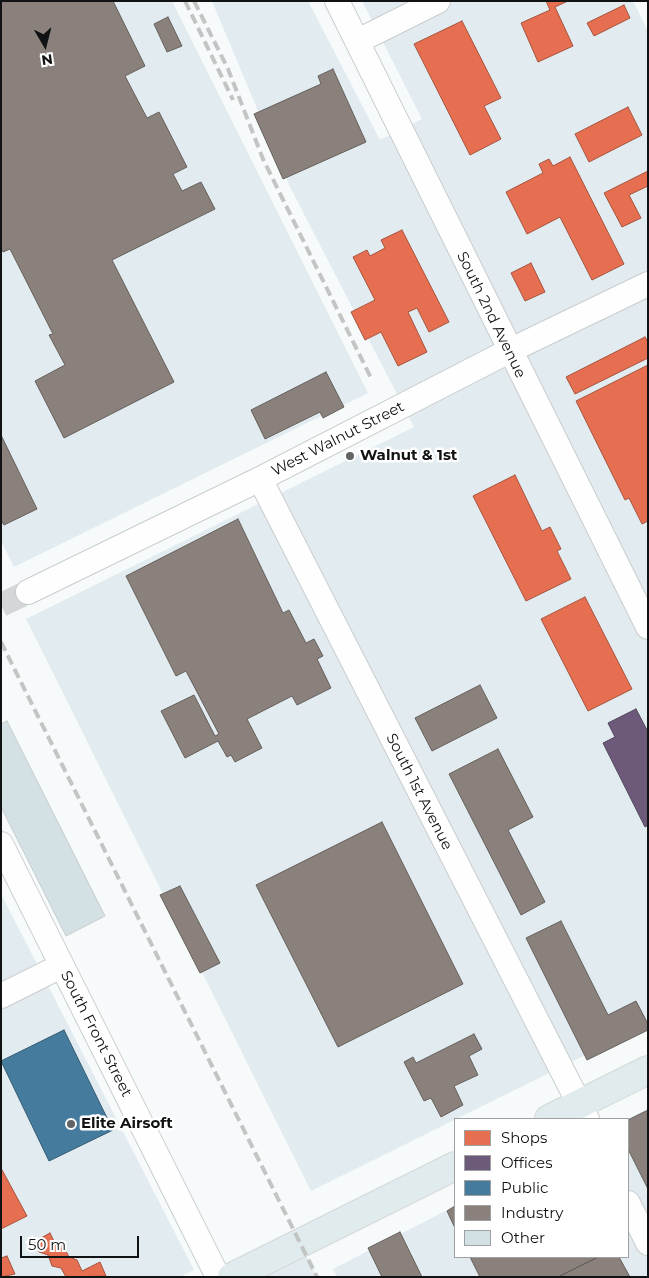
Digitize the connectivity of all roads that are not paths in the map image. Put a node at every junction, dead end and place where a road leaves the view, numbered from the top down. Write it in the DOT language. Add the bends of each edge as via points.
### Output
graph roads {
  1 [pos="337,1"];
  2 [pos="438,1"];
  3 [pos="358,41"];
  4 [pos="648,284"];
  5 [pos="509,351"];
  6 [pos="260,479"];
  7 [pos="28,592"];
  8 [pos="648,627"];
  9 [pos="1,844"];
  10 [pos="61,966"];
  11 [pos="1,996"];
  12 [pos="648,1070"];
  13 [pos="583,1112"];
  14 [pos="554,1118"];
  15 [pos="454,1166"];
  16 [pos="629,1205"];
  17 [pos="648,1244"];
  18 [pos="218,1277"];
  19 [pos="232,1277"];
  1 -- 3 [label="street, South 2nd Avenue"];
  2 -- 3 [label="street"];
  3 -- 5 [label="street, South 2nd Avenue"];
  4 -- 5 [label="street, West Walnut Street"];
  5 -- 6 [label="street, West Walnut Street"];
  5 -- 8 [label="street, South 2nd Avenue"];
  6 -- 7 [label="street, West Walnut Street"];
  6 -- 13 [label="street, South 1st Avenue"];
  9 -- 10 [label="street, South Front Street"];
  10 -- 11 [label="street"];
  10 -- 18 [label="street, South Front Street"];
  12 -- 13 [label="main road"];
  13 -- 14 [label="main road"];
  15 -- 19 [label="main road"];
  16 -- 17 [label="street"];
}
